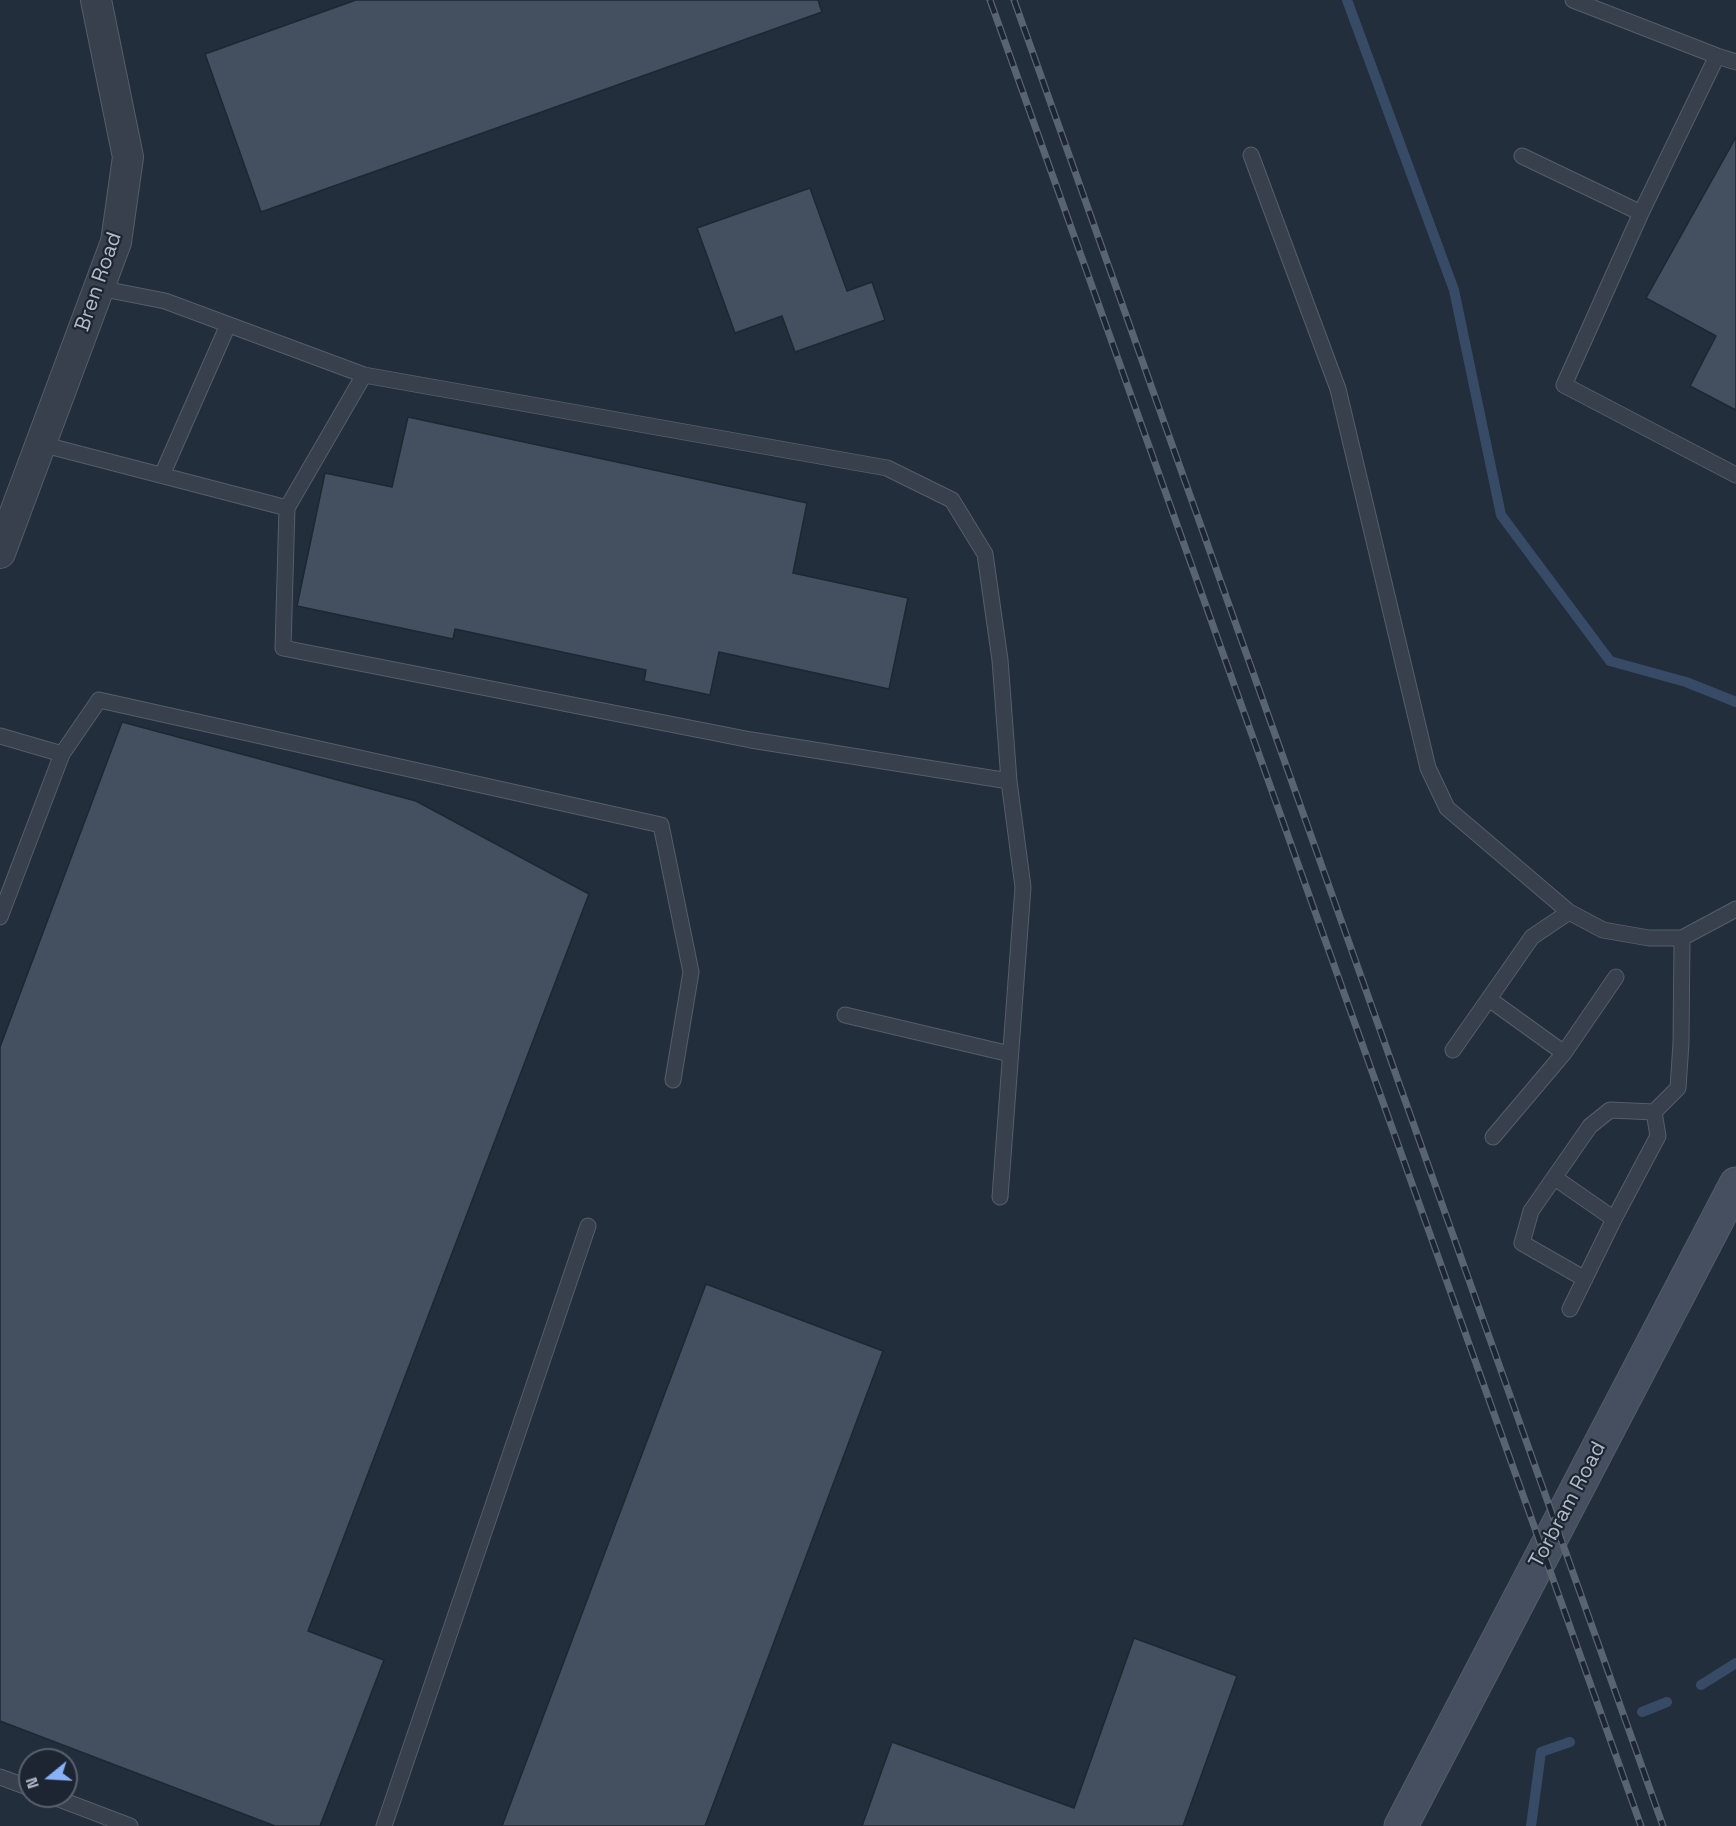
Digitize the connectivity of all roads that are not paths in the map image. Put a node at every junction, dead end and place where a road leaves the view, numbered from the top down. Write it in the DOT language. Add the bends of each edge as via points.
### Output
graph roads {
  1 [pos="96,0"];
  2 [pos="1573,0"];
  3 [pos="1717,56"];
  4 [pos="1736,62"];
  5 [pos="1251,155"];
  6 [pos="1522,156"];
  7 [pos="1641,213"];
  8 [pos="99,288"];
  9 [pos="228,325"];
  10 [pos="364,375"];
  11 [pos="41,444"];
  12 [pos="162,475"];
  13 [pos="1736,475"];
  14 [pos="287,508"];
  15 [pos="0,553"];
  16 [pos="0,736"];
  17 [pos="62,754"];
  18 [pos="1009,781"];
  19 [pos="1736,909"];
  20 [pos="1569,912"];
  21 [pos="0,917"];
  22 [pos="1682,938"];
  23 [pos="1616,977"];
  24 [pos="1489,999"];
  25 [pos="845,1015"];
  26 [pos="1453,1050"];
  27 [pos="1564,1053"];
  28 [pos="1010,1054"];
  29 [pos="673,1080"];
  30 [pos="1654,1112"];
  31 [pos="1493,1137"];
  32 [pos="1555,1178"];
  33 [pos="1736,1184"];
  34 [pos="1000,1197"];
  35 [pos="1614,1219"];
  36 [pos="588,1226"];
  37 [pos="1585,1279"];
  38 [pos="1570,1309"];
  39 [pos="0,1777"];
  40 [pos="18,1784"];
  41 [pos="78,1806"];
  42 [pos="130,1826"];
  43 [pos="384,1826"];
  44 [pos="1401,1826"];
  1 -- 8 [label="street, Bren Road" via="128,157 116,242"];
  2 -- 3 [label="lane"];
  3 -- 4 [label="lane"];
  3 -- 7 [label="lane"];
  5 -- 20 [label="lane" via="1338,389 1428,768 1447,808"];
  6 -- 7 [label="lane"];
  7 -- 13 [label="lane" via="1564,386"];
  8 -- 9 [label="lane" via="165,301"];
  8 -- 11 [label="street, Bren Road"];
  9 -- 10 [label="lane"];
  9 -- 12 [label="lane"];
  10 -- 14 [label="lane"];
  10 -- 18 [label="lane" via="887,468 952,500 985,554 1000,660"];
  11 -- 12 [label="lane"];
  11 -- 15 [label="street, Bren Road"];
  12 -- 14 [label="lane"];
  14 -- 18 [label="lane" via="283,648 751,740"];
  16 -- 17 [label="lane"];
  17 -- 21 [label="lane"];
  17 -- 29 [label="lane" via="99,700 661,825 691,972"];
  18 -- 28 [label="lane" via="1023,887"];
  19 -- 22 [label="lane"];
  20 -- 22 [label="lane" via="1603,930 1649,938"];
  20 -- 24 [label="lane" via="1532,936"];
  22 -- 30 [label="lane" via="1678,1088"];
  23 -- 27 [label="lane"];
  24 -- 26 [label="lane"];
  24 -- 27 [label="lane"];
  25 -- 28 [label="lane"];
  27 -- 31 [label="lane"];
  28 -- 34 [label="lane"];
  30 -- 32 [label="lane" via="1610,1110 1590,1126"];
  30 -- 35 [label="lane" via="1658,1136"];
  32 -- 35 [label="lane"];
  32 -- 37 [label="lane" via="1532,1211 1521,1243"];
  33 -- 44 [label="main road, Torbram Road"];
  35 -- 37 [label="lane"];
  36 -- 43 [label="lane"];
  37 -- 38 [label="lane"];
  39 -- 40 [label="lane"];
  41 -- 42 [label="lane"];
}
